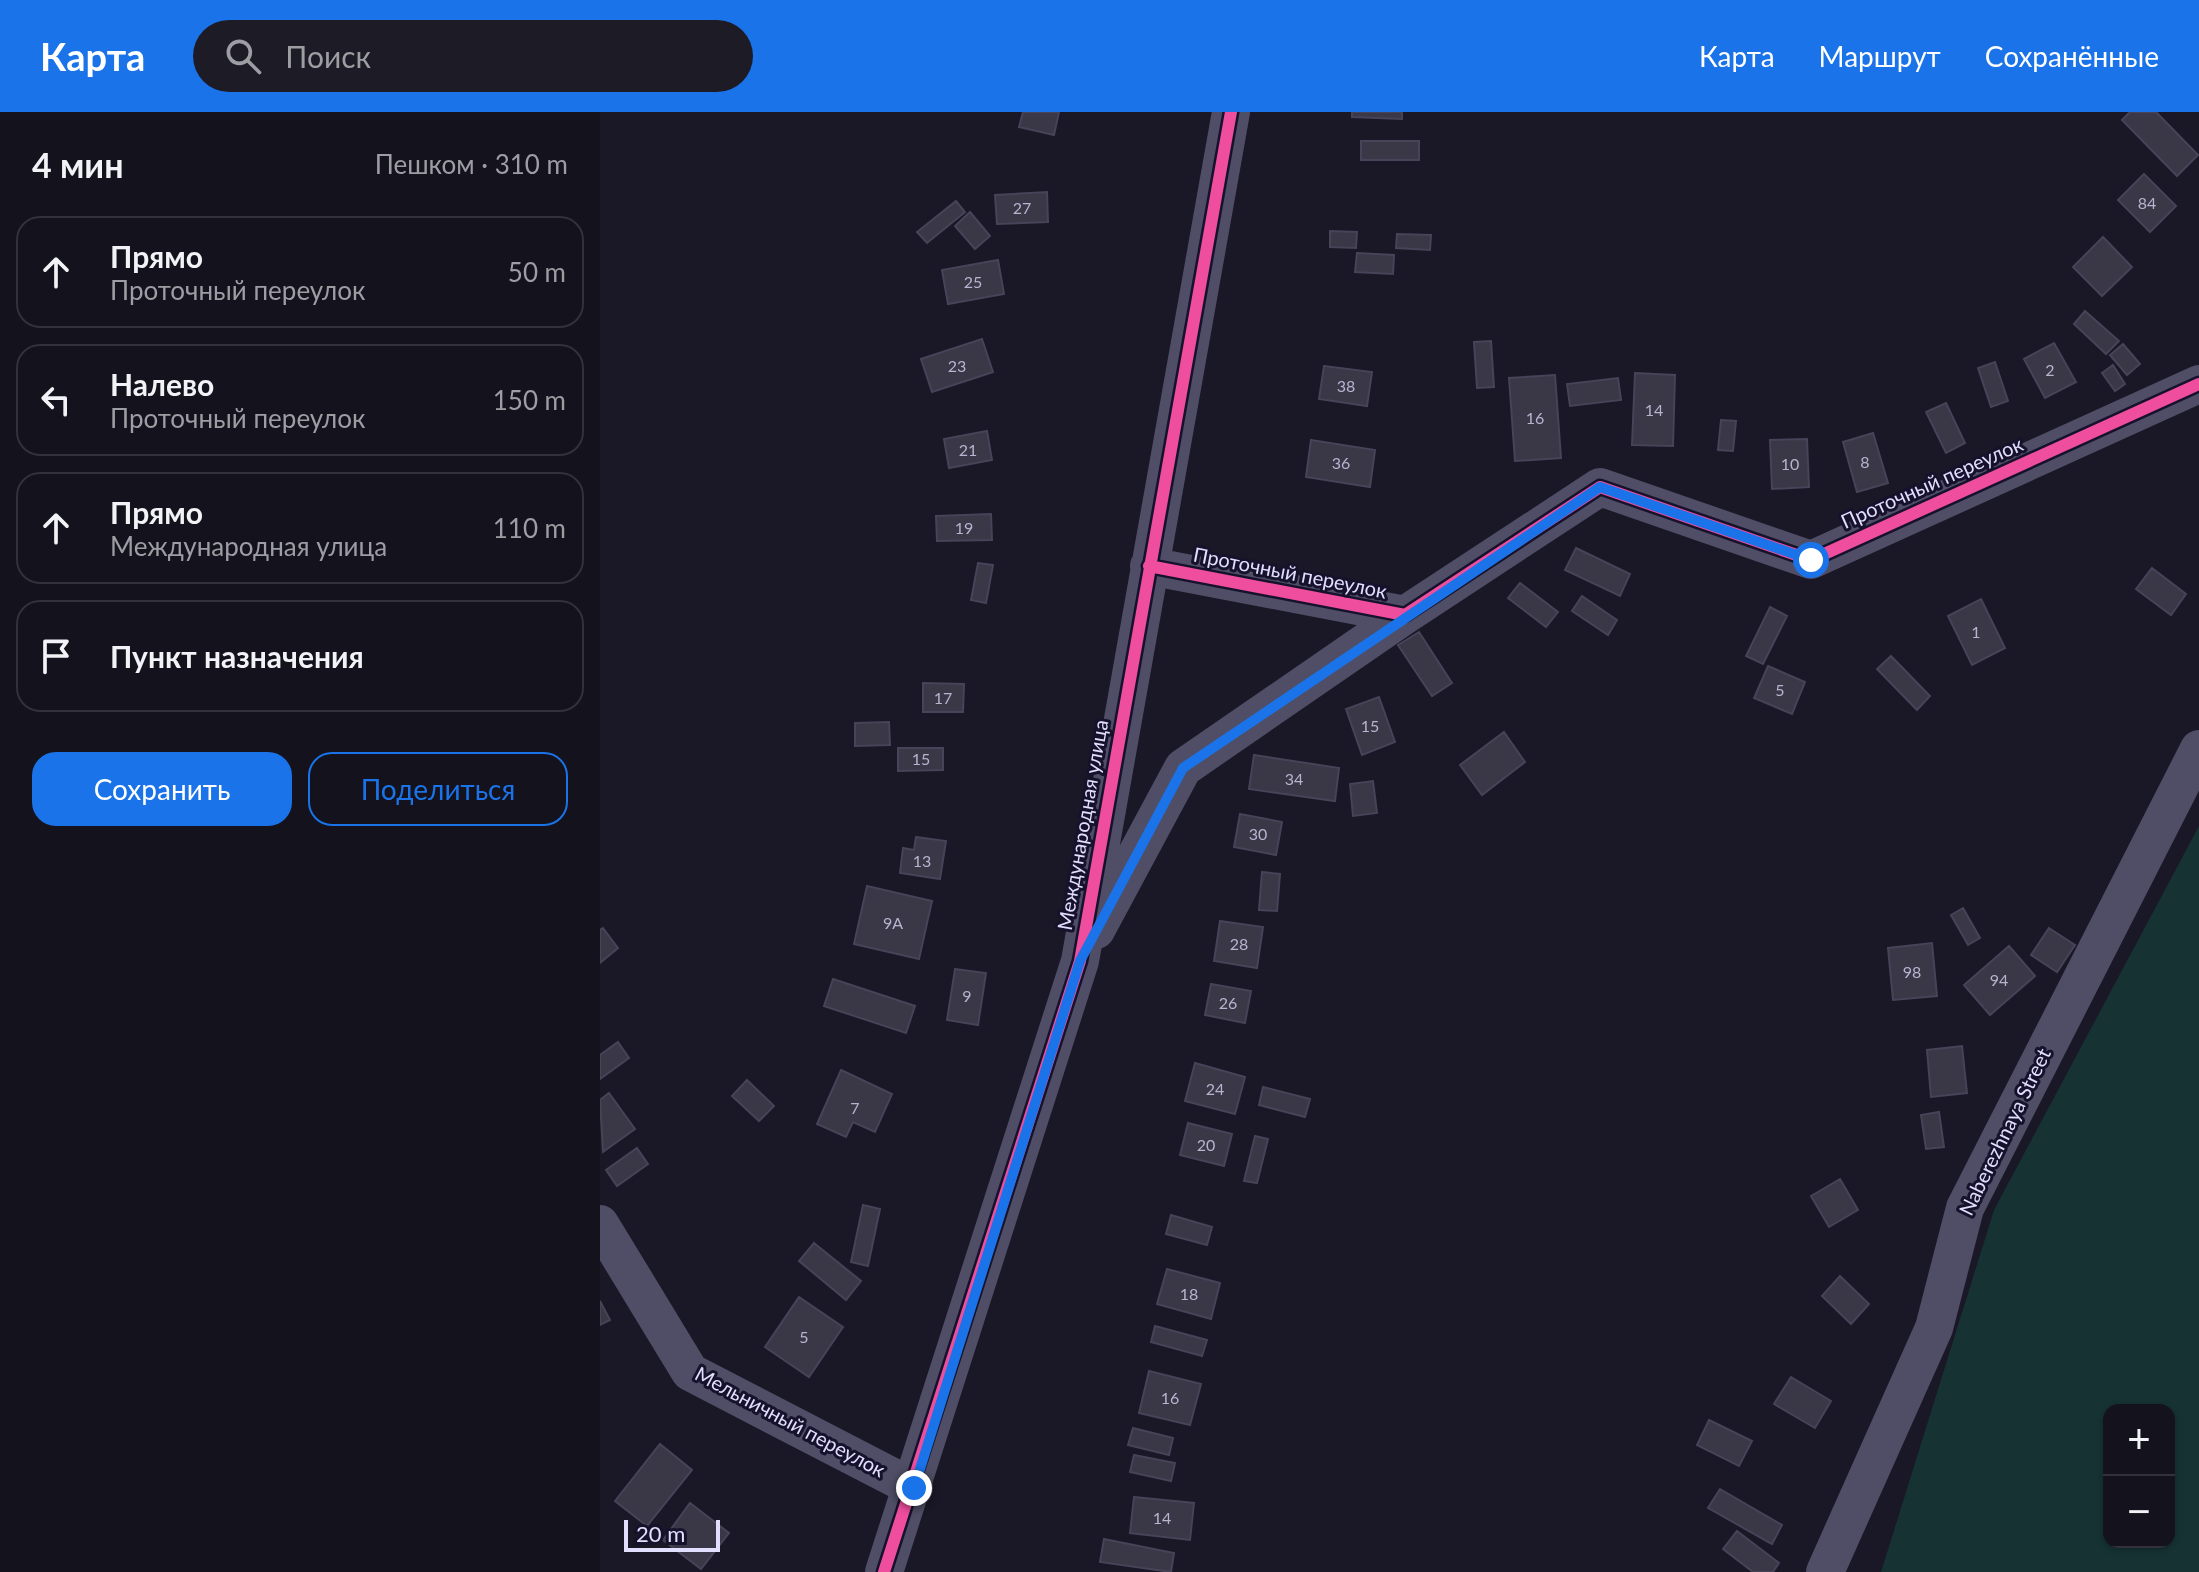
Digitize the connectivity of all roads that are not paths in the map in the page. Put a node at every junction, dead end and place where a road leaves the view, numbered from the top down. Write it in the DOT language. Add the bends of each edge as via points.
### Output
graph roads {
  1 [pos="1231,112"];
  2 [pos="2199,384"];
  3 [pos="1149,566"];
  4 [pos="1405,615"];
  5 [pos="2199,749"];
  6 [pos="1080,961"];
  7 [pos="600,1224"];
  8 [pos="914,1488"];
  9 [pos="884,1572"];
  10 [pos="1825,1572"];
  1 -- 3 [label="street, Международная улица"];
  2 -- 4 [label="street, Проточный переулок" via="1811,560 1600,487"];
  3 -- 4 [label="street, Проточный переулок"];
  3 -- 6 [label="street, Международная улица"];
  4 -- 6 [label="street, Проточный переулок" via="1183,768"];
  5 -- 10 [label="street, Naberezhnaya Street" via="1965,1208 1934,1328"];
  6 -- 8 [label="street, Международная улица"];
  7 -- 8 [label="street, Мельничный переулок" via="690,1372"];
  8 -- 9 [label="street, Международная улица"];
}
